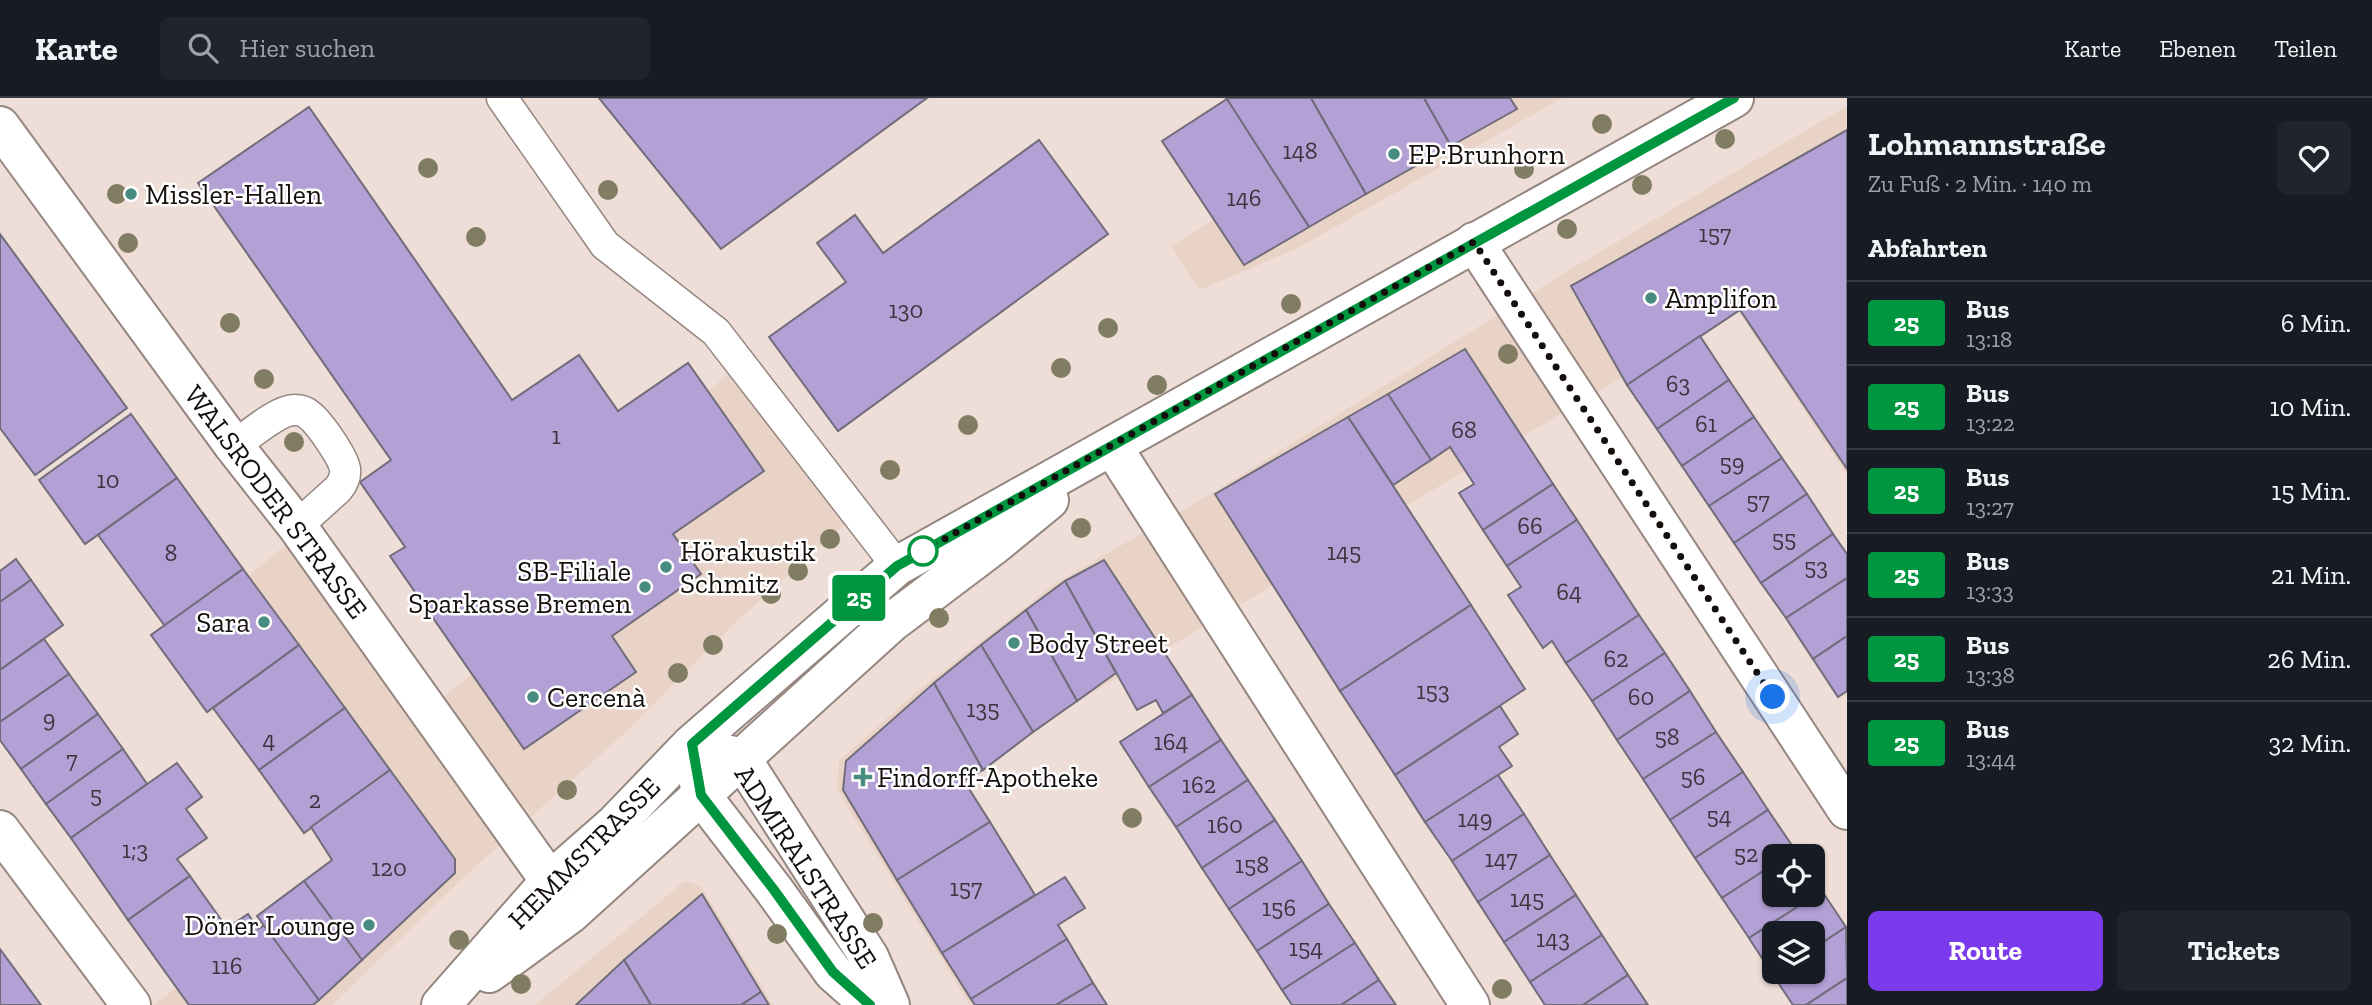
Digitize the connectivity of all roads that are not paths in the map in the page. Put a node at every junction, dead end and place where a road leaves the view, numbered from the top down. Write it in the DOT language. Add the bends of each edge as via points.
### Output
graph roads {
  1 [pos="502,98"];
  2 [pos="1734,98"];
  3 [pos="0,126"];
  4 [pos="1474,242"];
  5 [pos="234,446"];
  6 [pos="1112,446"];
  7 [pos="298,526"];
  8 [pos="897,566"];
  9 [pos="692,744"];
  10 [pos="741,758"];
  11 [pos="701,795"];
  12 [pos="1847,810"];
  13 [pos="0,830"];
  14 [pos="550,881"];
  15 [pos="131,1005"];
  16 [pos="443,1005"];
  17 [pos="870,1005"];
  18 [pos="890,1005"];
  19 [pos="1470,1005"];
  1 -- 8 [label="lane" via="605,245 716,331"];
  2 -- 4 [label="street, HEMMSTRASSE"];
  3 -- 5 [label="street, WALSRODER STRASSE"];
  4 -- 6 [label="street, HEMMSTRASSE"];
  4 -- 12 [label="street"];
  5 -- 7 [label="street, WALSRODER STRASSE"];
  5 -- 7 [label="lane" via="285,412 301,411 314,420 341,458 345,474 338,489"];
  6 -- 8 [label="street, HEMMSTRASSE"];
  6 -- 10 [label="street, HEMMSTRASSE" via="995,545 892,622"];
  6 -- 19 [label="street"];
  7 -- 14 [label="street, WALSRODER STRASSE"];
  8 -- 9 [label="street, HEMMSTRASSE"];
  9 -- 10 [label="street, ADMIRALSTRASSE"];
  9 -- 11 [label="street, ADMIRALSTRASSE"];
  9 -- 14 [label="street, HEMMSTRASSE" via="615,824"];
  10 -- 11 [label="street, HEMMSTRASSE"];
  10 -- 18 [label="street, ADMIRALSTRASSE" via="869,957"];
  11 -- 16 [label="street, HEMMSTRASSE" via="570,914"];
  11 -- 17 [label="street, ADMIRALSTRASSE" via="833,972"];
  13 -- 15 [label="street"];
  14 -- 16 [label="street, HEMMSTRASSE"];
}
